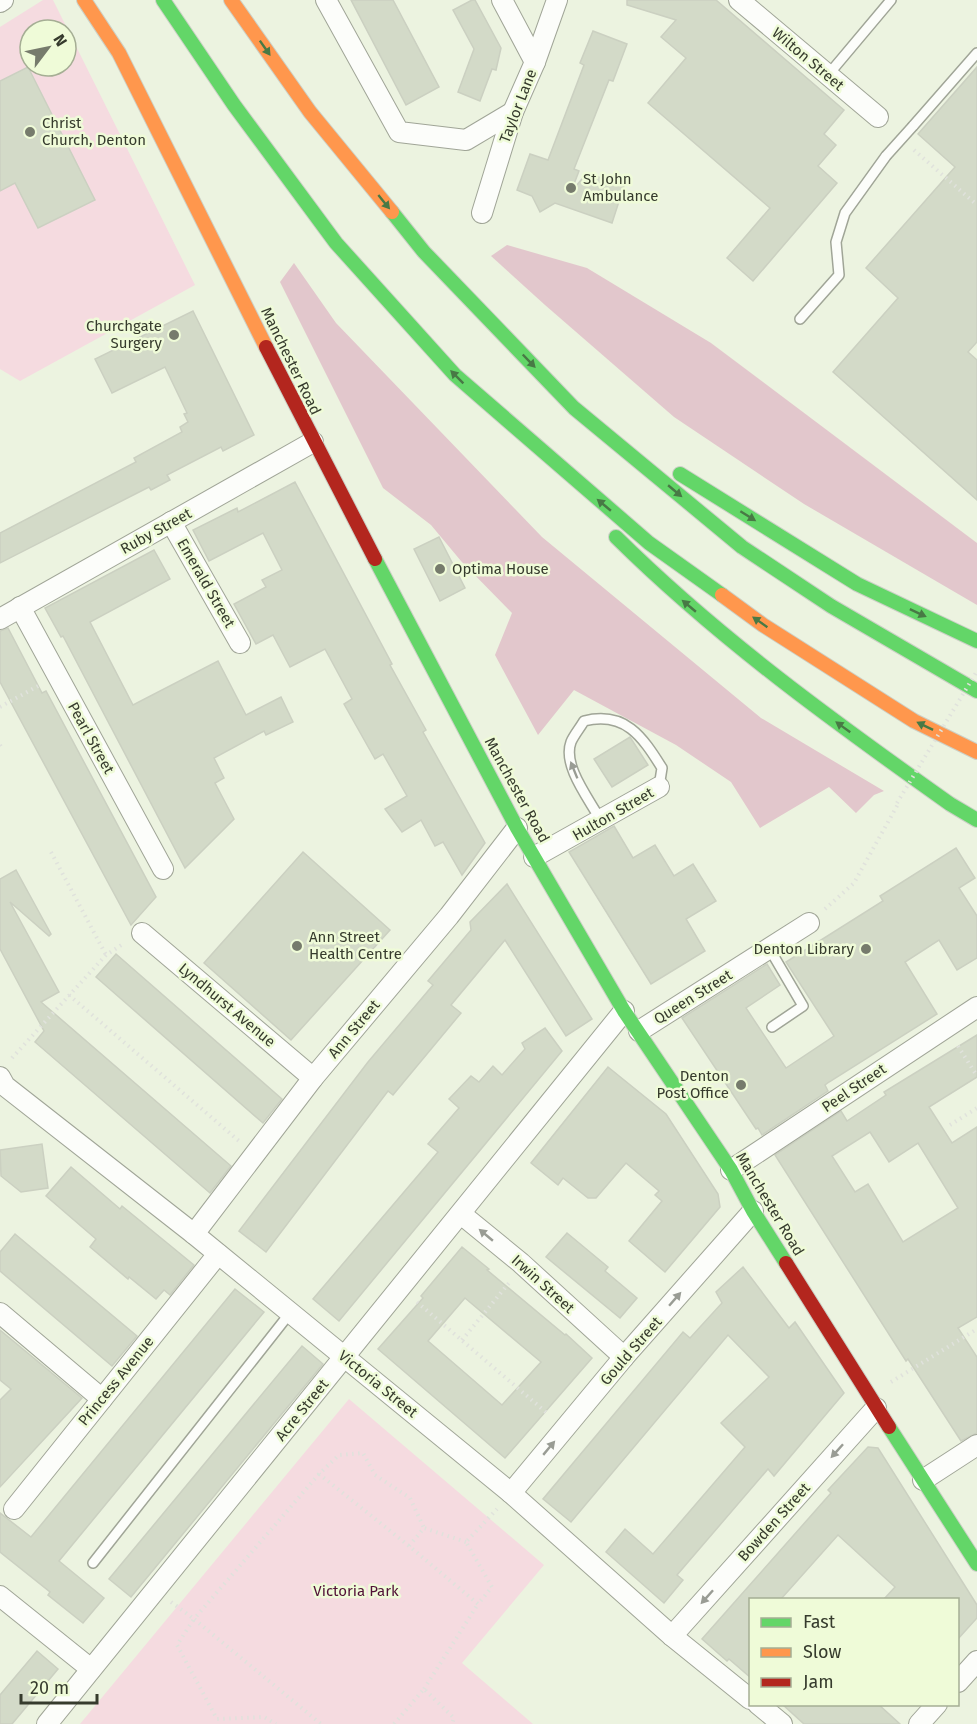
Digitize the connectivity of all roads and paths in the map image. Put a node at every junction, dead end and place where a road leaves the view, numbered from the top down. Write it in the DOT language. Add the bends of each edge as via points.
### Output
graph roads {
  1 [pos="84,0"];
  2 [pos="163,0"];
  3 [pos="231,0"];
  4 [pos="326,0"];
  5 [pos="502,0"];
  6 [pos="557,0"];
  7 [pos="739,0"];
  8 [pos="891,0"];
  9 [pos="977,53"];
  10 [pos="535,62"];
  11 [pos="828,75"];
  12 [pos="513,112"];
  13 [pos="878,117"];
  14 [pos="911,147"];
  15 [pos="977,206"];
  16 [pos="482,213"];
  17 [pos="800,320"];
  18 [pos="574,408"];
  19 [pos="507,422"];
  20 [pos="313,442"];
  21 [pos="171,522"];
  22 [pos="20,607"];
  23 [pos="0,619"];
  24 [pos="977,641"];
  25 [pos="240,643"];
  26 [pos="977,670"];
  27 [pos="58,676"];
  28 [pos="977,691"];
  29 [pos="0,707"];
  30 [pos="977,752"];
  31 [pos="659,787"];
  32 [pos="977,820"];
  33 [pos="601,821"];
  34 [pos="517,828"];
  35 [pos="51,852"];
  36 [pos="534,857"];
  37 [pos="163,869"];
  38 [pos="809,923"];
  39 [pos="142,933"];
  40 [pos="769,948"];
  41 [pos="106,955"];
  42 [pos="69,995"];
  43 [pos="977,1007"];
  44 [pos="624,1011"];
  45 [pos="772,1027"];
  46 [pos="946,1028"];
  47 [pos="639,1031"];
  48 [pos="4,1070"];
  49 [pos="977,1076"];
  50 [pos="313,1078"];
  51 [pos="977,1108"];
  52 [pos="950,1125"];
  53 [pos="255,1155"];
  54 [pos="731,1170"];
  55 [pos="753,1211"];
  56 [pos="461,1214"];
  57 [pos="194,1234"];
  58 [pos="219,1254"];
  59 [pos="523,1266"];
  60 [pos="401,1288"];
  61 [pos="0,1313"];
  62 [pos="290,1313"];
  63 [pos="977,1329"];
  64 [pos="462,1340"];
  65 [pos="345,1357"];
  66 [pos="624,1357"];
  67 [pos="102,1399"];
  68 [pos="873,1402"];
  69 [pos="565,1428"];
  70 [pos="977,1445"];
  71 [pos="319,1474"];
  72 [pos="923,1480"];
  73 [pos="511,1493"];
  74 [pos="14,1509"];
  75 [pos="424,1528"];
  76 [pos="466,1542"];
  77 [pos="409,1546"];
  78 [pos="93,1563"];
  79 [pos="977,1564"];
  80 [pos="0,1596"];
  81 [pos="478,1604"];
  82 [pos="194,1619"];
  83 [pos="672,1636"];
  84 [pos="977,1661"];
  85 [pos="91,1669"];
  86 [pos="959,1680"];
  87 [pos="424,1689"];
  88 [pos="749,1698"];
  89 [pos="760,1706"];
  90 [pos="935,1706"];
  91 [pos="781,1723"];
  92 [pos="47,1724"];
  93 [pos="276,1724"];
  94 [pos="321,1724"];
  95 [pos="394,1724"];
  96 [pos="452,1724"];
  97 [pos="919,1724"];
  1 -- 20 [label="main road, Manchester Road" via="119,53"];
  19 -- 2 [label="main road, one-way" via="455,375 336,243 234,105"];
  3 -- 18 [label="main road, one-way" via="310,112 424,252"];
  4 -- 12 [label="street" via="399,132 466,140"];
  5 -- 10 [label="street"];
  6 -- 10 [label="street, Taylor Lane"];
  7 -- 11 [label="street, Wilton Street"];
  8 -- 11 [label="lane"];
  9 -- 17 [label="lane, bridge" via="886,156 845,213 836,242 839,274"];
  10 -- 12 [label="street, Taylor Lane"];
  11 -- 13 [label="street, Wilton Street"];
  12 -- 16 [label="street, Taylor Lane"];
  14 -- 15 [label="path"];
  18 -- 24 [label="main road, one-way" via="857,584"];
  18 -- 28 [label="main road, one-way" via="742,547 831,606"];
  30 -- 19 [label="main road, one-way" via="914,721 763,625 650,543"];
  32 -- 19 [label="main road, one-way" via="775,678 652,575"];
  20 -- 21 [label="street, Ruby Street"];
  20 -- 34 [label="main road, Manchester Road"];
  21 -- 22 [label="street, Ruby Street"];
  21 -- 25 [label="street, Emerald Street"];
  22 -- 23 [label="street, Ruby Street"];
  22 -- 27 [label="street, Pearl Street"];
  26 -- 38 [label="path, bridge" via="854,883"];
  27 -- 29 [label="path"];
  27 -- 37 [label="street, Pearl Street"];
  31 -- 33 [label="street, Hulton Street"];
  33 -- 31 [label="lane, one-way" via="571,768 571,741 584,721 600,717 626,724 640,735 662,768"];
  33 -- 36 [label="street, Hulton Street"];
  34 -- 36 [label="main road, Manchester Road"];
  34 -- 50 [label="street, Ann Street"];
  35 -- 41 [label="path"];
  36 -- 44 [label="main road, Manchester Road"];
  38 -- 40 [label="street, Queen Street"];
  39 -- 41 [label="path"];
  39 -- 50 [label="street, Lyndhurst Avenue"];
  40 -- 45 [label="lane" via="803,1006"];
  40 -- 47 [label="street, Queen Street"];
  41 -- 42 [label="path"];
  42 -- 48 [label="path"];
  42 -- 53 [label="path"];
  43 -- 46 [label="street, Peel Street"];
  44 -- 47 [label="main road, Manchester Road"];
  44 -- 56 [label="street, Acre Street"];
  46 -- 49 [label="path"];
  46 -- 54 [label="street, Peel Street"];
  47 -- 54 [label="main road, Manchester Road"];
  48 -- 57 [label="street, Victoria Street" via="5,1086"];
  50 -- 53 [label="street, Ann Street"];
  51 -- 52 [label="path"];
  53 -- 57 [label="street, Ann Street"];
  54 -- 55 [label="main road, Manchester Road"];
  66 -- 55 [label="street, Gould Street, one-way"];
  55 -- 68 [label="main road, Manchester Road"];
  59 -- 56 [label="street, Irwin Street, one-way"];
  56 -- 60 [label="street, Acre Street"];
  57 -- 58 [label="street, Victoria Street"];
  58 -- 62 [label="street, Victoria Street"];
  58 -- 67 [label="street, Princess Avenue"];
  59 -- 64 [label="path"];
  59 -- 66 [label="street, Irwin Street"];
  60 -- 64 [label="path"];
  60 -- 65 [label="street, Acre Street"];
  61 -- 67 [label="street"];
  62 -- 65 [label="street, Victoria Street"];
  62 -- 78 [label="lane"];
  63 -- 68 [label="path"];
  64 -- 69 [label="path"];
  65 -- 73 [label="street, Victoria Street"];
  65 -- 85 [label="street, Acre Street"];
  66 -- 69 [label="street, Gould Street"];
  67 -- 74 [label="street, Princess Avenue"];
  68 -- 72 [label="main road, Manchester Road"];
  68 -- 83 [label="street, Bowden Street, one-way"];
  73 -- 69 [label="street, Gould Street, one-way"];
  70 -- 72 [label="street"];
  71 -- 75 [label="path" via="339,1455 363,1453 375,1475 410,1498"];
  71 -- 77 [label="path"];
  71 -- 82 [label="path"];
  72 -- 79 [label="main road, Manchester Road"];
  73 -- 76 [label="path"];
  73 -- 83 [label="street, Victoria Street"];
  75 -- 76 [label="path"];
  75 -- 77 [label="path"];
  76 -- 81 [label="path" via="492,1587"];
  77 -- 81 [label="path"];
  80 -- 85 [label="street"];
  81 -- 87 [label="path"];
  82 -- 93 [label="path" via="177,1645 217,1719 264,1717"];
  82 -- 94 [label="path"];
  83 -- 88 [label="street, Victoria Street"];
  84 -- 86 [label="street"];
  85 -- 92 [label="street, Acre Street"];
  87 -- 95 [label="path"];
  87 -- 96 [label="path" via="454,1718"];
  89 -- 91 [label="street"];
  90 -- 97 [label="street"];
}
